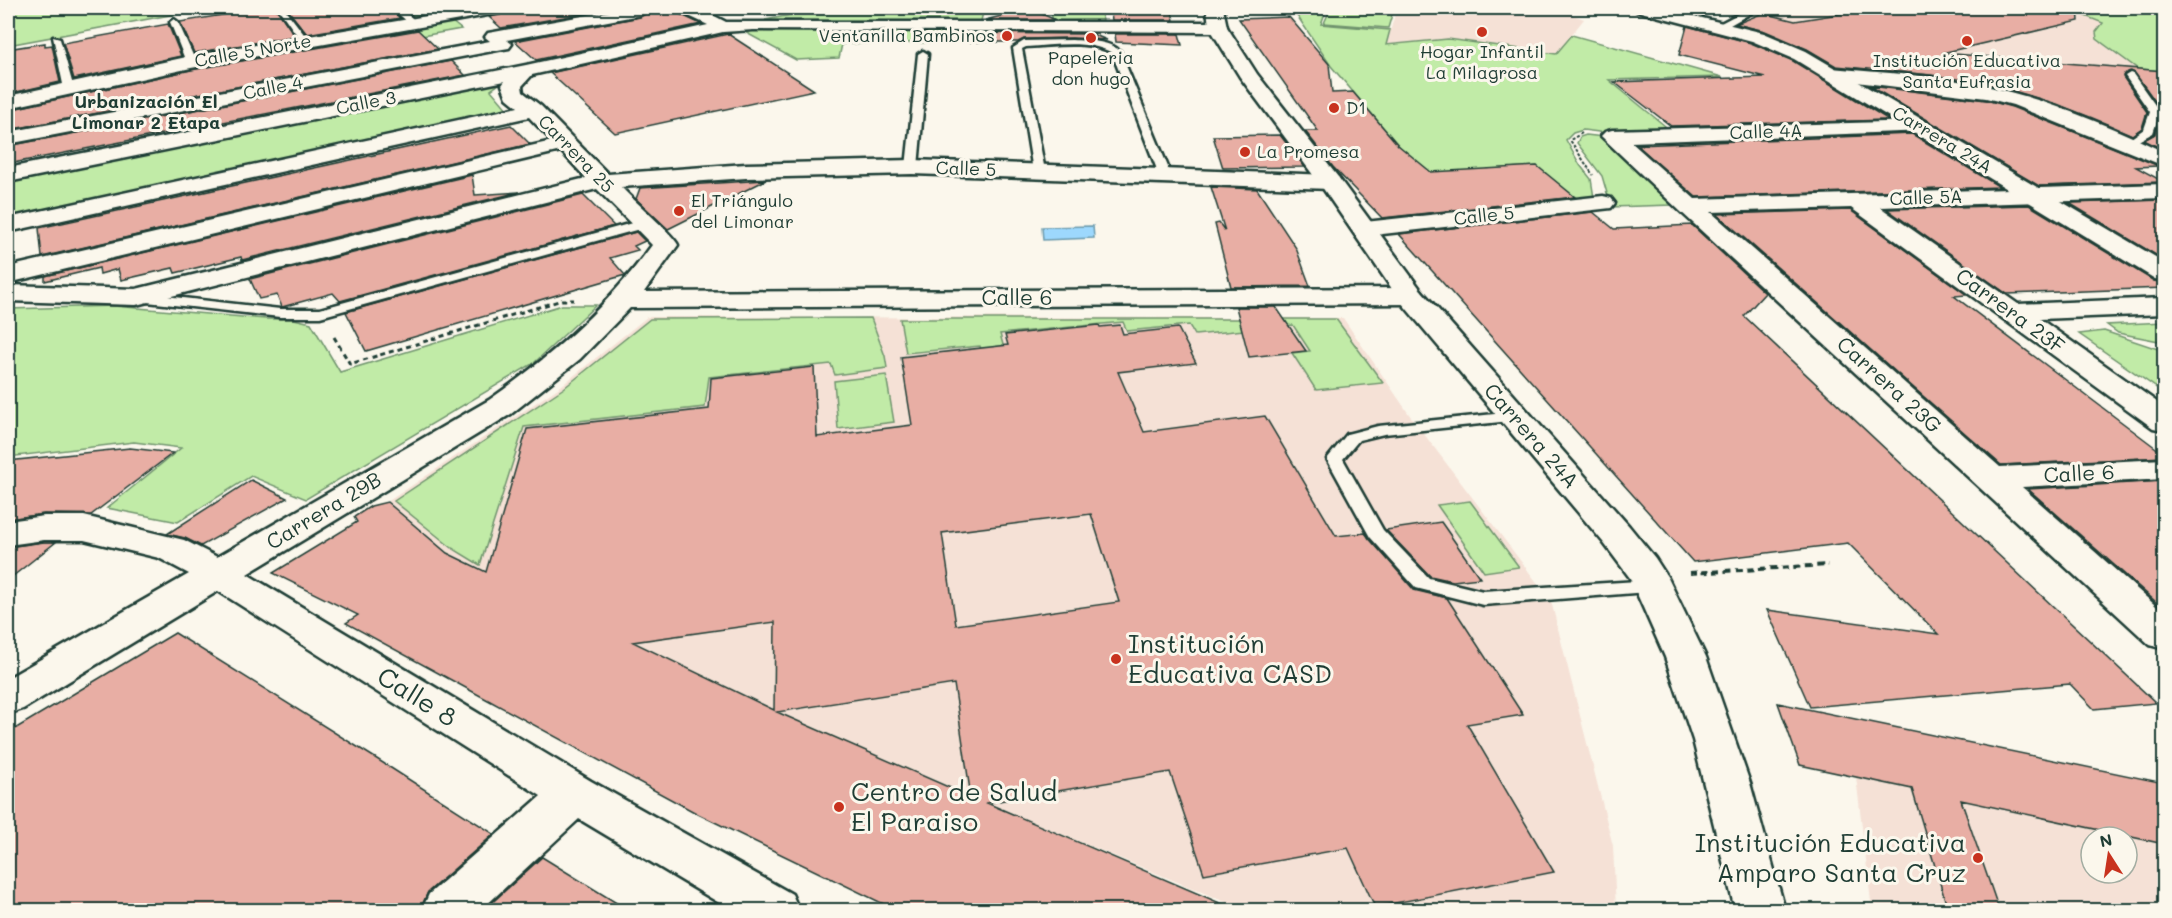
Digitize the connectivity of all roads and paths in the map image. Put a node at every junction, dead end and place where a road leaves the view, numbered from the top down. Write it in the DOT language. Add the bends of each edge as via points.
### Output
graph roads {
  1 [pos="396,8"];
  2 [pos="499,8"];
  3 [pos="718,8"];
  4 [pos="991,8"];
  5 [pos="1643,8"];
  6 [pos="1734,8"];
  7 [pos="280,9"];
  8 [pos="640,10"];
  9 [pos="691,10"];
  10 [pos="467,13"];
  11 [pos="1216,17"];
  12 [pos="174,22"];
  13 [pos="414,23"];
  14 [pos="987,26"];
  15 [pos="723,27"];
  16 [pos="1720,27"];
  17 [pos="56,39"];
  18 [pos="499,40"];
  19 [pos="306,42"];
  20 [pos="923,54"];
  21 [pos="191,62"];
  22 [pos="526,70"];
  23 [pos="1832,74"];
  24 [pos="2130,76"];
  25 [pos="1852,86"];
  26 [pos="69,89"];
  27 [pos="210,100"];
  28 [pos="8,102"];
  29 [pos="534,110"];
  30 [pos="2049,112"];
  31 [pos="1920,127"];
  32 [pos="1612,136"];
  33 [pos="8,138"];
  34 [pos="2129,143"];
  35 [pos="564,144"];
  36 [pos="2164,160"];
  37 [pos="912,167"];
  38 [pos="1039,171"];
  39 [pos="8,176"];
  40 [pos="1163,176"];
  41 [pos="601,181"];
  42 [pos="1330,182"];
  43 [pos="2164,191"];
  44 [pos="2032,195"];
  45 [pos="1855,200"];
  46 [pos="1603,203"];
  47 [pos="1688,206"];
  48 [pos="643,224"];
  49 [pos="8,225"];
  50 [pos="1365,228"];
  51 [pos="2164,273"];
  52 [pos="8,275"];
  53 [pos="8,293"];
  54 [pos="1411,296"];
  55 [pos="136,297"];
  56 [pos="623,300"];
  57 [pos="2164,306"];
  58 [pos="2012,312"];
  59 [pos="350,364"];
  60 [pos="1514,417"];
  61 [pos="2164,421"];
  62 [pos="2164,469"];
  63 [pos="1993,478"];
  64 [pos="26,531"];
  65 [pos="1828,565"];
  66 [pos="219,574"];
  67 [pos="1650,580"];
  68 [pos="2164,635"];
  69 [pos="8,698"];
  70 [pos="575,794"];
  71 [pos="447,910"];
  72 [pos="774,910"];
  73 [pos="1760,910"];
  1 -- 13 [label="lane"];
  2 -- 10 [label="street, Calle 5 Norte"];
  3 -- 9 [label="lane"];
  4 -- 14 [label="street"];
  5 -- 16 [label="street, Carrera 24A"];
  6 -- 16 [label="lane" via="1747,13"];
  7 -- 19 [label="lane"];
  8 -- 18 [label="street, Calle 4"];
  9 -- 15 [label="street"];
  10 -- 13 [label="street, Calle 5 Norte"];
  10 -- 18 [label="street"];
  11 -- 14 [label="street"];
  11 -- 42 [label="street, Carrera 24A" via="1249,77"];
  12 -- 21 [label="lane"];
  13 -- 19 [label="street, Calle 5 Norte"];
  14 -- 15 [label="street"];
  15 -- 22 [label="street, Calle 3"];
  16 -- 23 [label="street, Carrera 24A" via="1784,47"];
  17 -- 26 [label="lane"];
  18 -- 22 [label="street"];
  18 -- 27 [label="street, Calle 4"];
  19 -- 21 [label="street, Calle 5 Norte"];
  20 -- 37 [label="lane"];
  21 -- 26 [label="street, Calle 5 Norte"];
  21 -- 27 [label="street"];
  22 -- 29 [label="street, Carrera 25" via="512,85 514,94"];
  22 -- 39 [label="street, Calle 3"];
  23 -- 25 [label="street, Carrera 24A"];
  23 -- 30 [label="street" via="1987,92"];
  24 -- 34 [label="lane" via="2155,112 2149,131"];
  25 -- 30 [label="street" via="1920,91"];
  25 -- 31 [label="street, Carrera 24A"];
  26 -- 28 [label="street, Calle 5 Norte"];
  27 -- 33 [label="street, Calle 4"];
  29 -- 35 [label="street, Carrera 25"];
  29 -- 49 [label="street"];
  30 -- 34 [label="street"];
  31 -- 32 [label="street, Calle 4A"];
  31 -- 44 [label="street, Carrera 24A"];
  32 -- 47 [label="street, Carrera 23G"];
  34 -- 36 [label="street"];
  35 -- 41 [label="street, Carrera 25"];
  35 -- 52 [label="street"];
  37 -- 38 [label="street, Calle 5"];
  37 -- 41 [label="street, Calle 5" via="746,171"];
  38 -- 40 [label="street, Calle 5"];
  38 -- 40 [label="lane" via="1017,48 1024,44 1095,44 1116,51"];
  40 -- 42 [label="street, Calle 5"];
  41 -- 48 [label="street, Carrera 25"];
  41 -- 55 [label="street, Calle 5"];
  42 -- 50 [label="street, Carrera 24A"];
  43 -- 44 [label="street, Calle 5A"];
  44 -- 45 [label="street, Calle 5A"];
  44 -- 51 [label="street, Carrera 24A"];
  45 -- 47 [label="street, Calle 5A"];
  45 -- 58 [label="street, Carrera 23F"];
  46 -- 50 [label="street, Calle 5"];
  47 -- 63 [label="street, Carrera 23G"];
  48 -- 55 [label="lane" via="320,313 280,313"];
  48 -- 56 [label="street, Carrera 25" via="665,245"];
  50 -- 54 [label="street, Carrera 24A"];
  53 -- 55 [label="street, Calle 5"];
  54 -- 56 [label="street, Calle 6"];
  54 -- 60 [label="street, Carrera 24A"];
  56 -- 59 [label="path" via="562,300"];
  56 -- 66 [label="street, Carrera 29B" via="548,374 500,407"];
  57 -- 58 [label="street"];
  58 -- 61 [label="street, Carrera 23F"];
  60 -- 67 [label="street, Carrera 24A" via="1616,534"];
  60 -- 67 [label="lane" via="1384,429 1353,437 1335,459 1376,533 1423,583 1483,598"];
  62 -- 63 [label="street, Calle 6"];
  63 -- 68 [label="street, Carrera 23G"];
  64 -- 66 [label="street, Calle 8" via="84,528 124,536 171,549"];
  65 -- 67 [label="path"];
  66 -- 69 [label="street, Carrera 29B"];
  66 -- 70 [label="street, Calle 8"];
  67 -- 73 [label="street, Carrera 24A" via="1692,673"];
  70 -- 71 [label="street"];
  70 -- 72 [label="street, Calle 8"];
}
